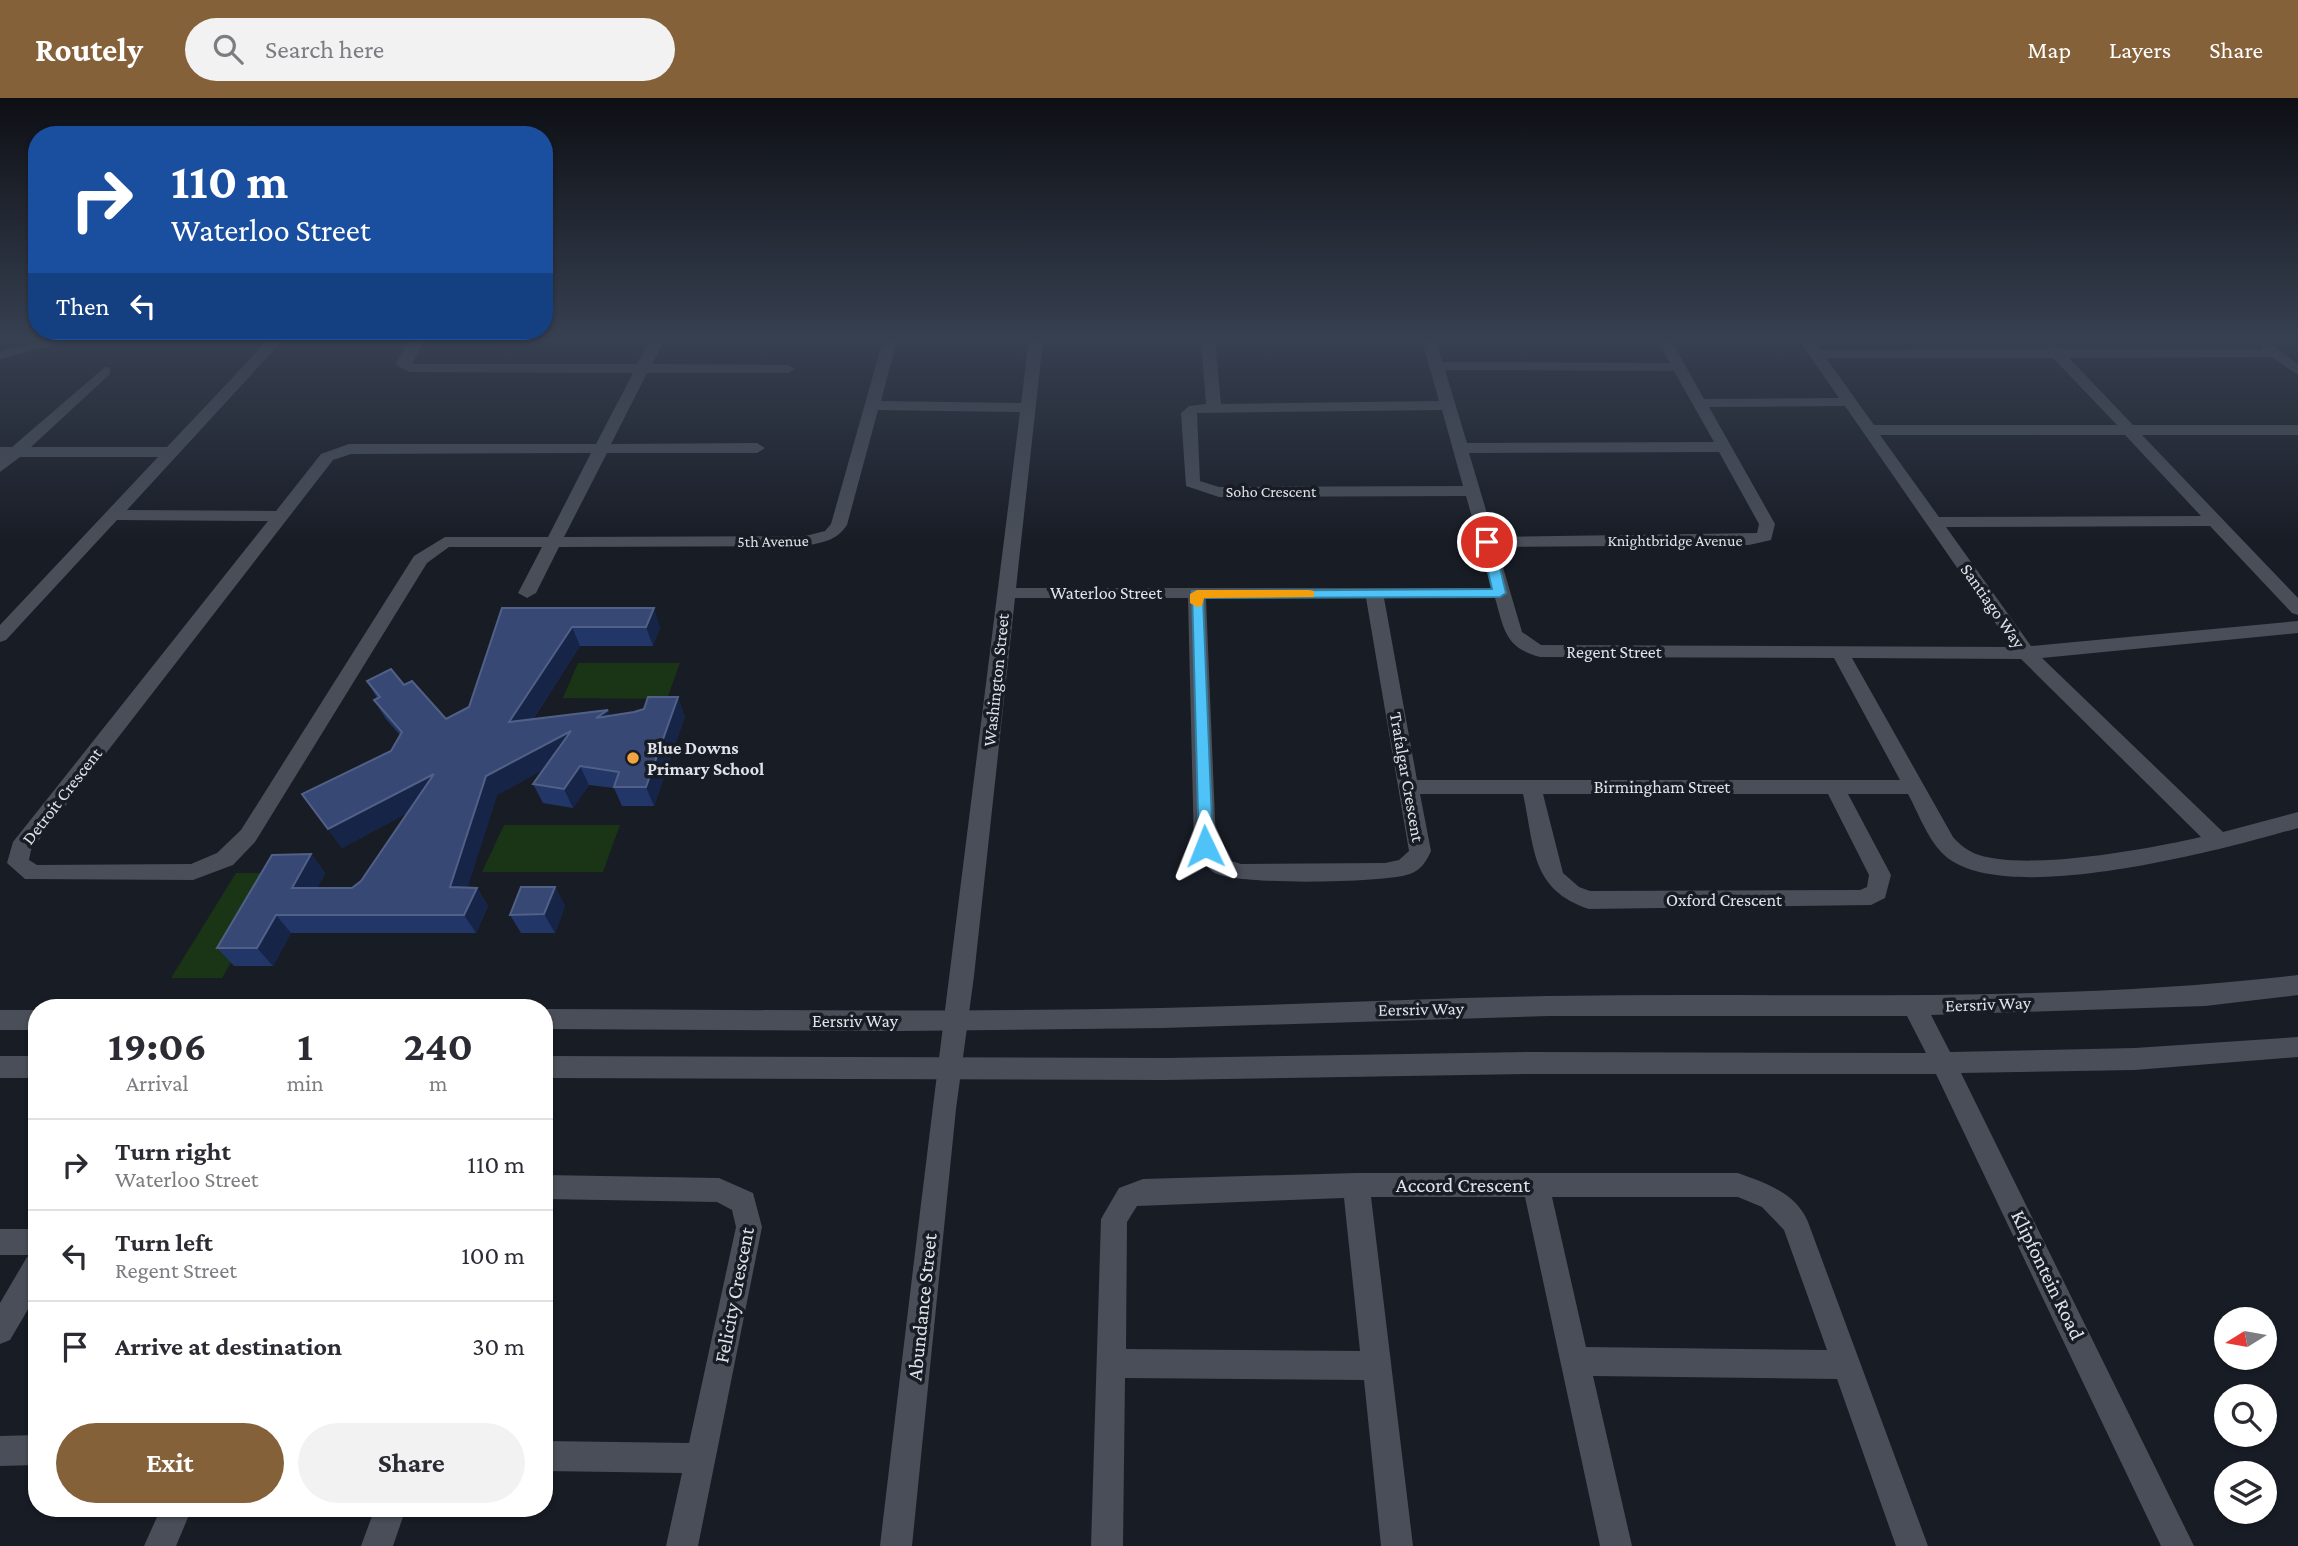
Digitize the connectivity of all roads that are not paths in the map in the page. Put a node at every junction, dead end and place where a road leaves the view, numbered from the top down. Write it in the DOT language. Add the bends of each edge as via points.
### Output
graph roads {
  1 [pos="61,408"];
  2 [pos="213,408"];
  3 [pos="622,408"];
  4 [pos="872,408"];
  5 [pos="1005,408"];
  6 [pos="1027,408"];
  7 [pos="1205,408"];
  8 [pos="1449,408"];
  9 [pos="1701,408"];
  10 [pos="1855,408"];
  11 [pos="2109,408"];
  12 [pos="1870,430"];
  13 [pos="2130,430"];
  14 [pos="2298,430"];
  15 [pos="1722,447"];
  16 [pos="757,448"];
  17 [pos="1461,448"];
  18 [pos="601,449"];
  19 [pos="8,452"];
  20 [pos="172,452"];
  21 [pos="0,467"];
  22 [pos="1474,491"];
  23 [pos="115,515"];
  24 [pos="279,516"];
  25 [pos="1934,522"];
  26 [pos="2216,522"];
  27 [pos="551,542"];
  28 [pos="1487,542"];
  29 [pos="527,593"];
  30 [pos="1006,593"];
  31 [pos="1500,593"];
  32 [pos="1197,594"];
  33 [pos="1374,594"];
  34 [pos="2298,608"];
  35 [pos="2298,627"];
  36 [pos="0,636"];
  37 [pos="1840,653"];
  38 [pos="2026,653"];
  39 [pos="1408,787"];
  40 [pos="1531,787"];
  41 [pos="1915,787"];
  42 [pos="1835,788"];
  43 [pos="2298,820"];
  44 [pos="2218,841"];
  45 [pos="2298,985"];
  46 [pos="1914,1006"];
  47 [pos="553,1019"];
  48 [pos="0,1020"];
  49 [pos="28,1020"];
  50 [pos="956,1020"];
  51 [pos="2298,1047"];
  52 [pos="1944,1062"];
  53 [pos="0,1067"];
  54 [pos="28,1067"];
  55 [pos="553,1067"];
  56 [pos="950,1068"];
  57 [pos="1356,1185"];
  58 [pos="1536,1185"];
  59 [pos="553,1187"];
  60 [pos="0,1242"];
  61 [pos="28,1242"];
  62 [pos="28,1282"];
  63 [pos="0,1330"];
  64 [pos="1575,1361"];
  65 [pos="1111,1363"];
  66 [pos="1849,1365"];
  67 [pos="1376,1366"];
  68 [pos="28,1450"];
  69 [pos="0,1451"];
  70 [pos="553,1456"];
  71 [pos="702,1458"];
  72 [pos="173,1517"];
  73 [pos="388,1517"];
  74 [pos="160,1546"];
  75 [pos="377,1546"];
  76 [pos="682,1546"];
  77 [pos="896,1546"];
  78 [pos="1107,1546"];
  79 [pos="1397,1546"];
  80 [pos="1616,1546"];
  81 [pos="1912,1546"];
  82 [pos="2178,1546"];
  1 -- 19 [label="street"];
  2 -- 20 [label="street"];
  3 -- 18 [label="street"];
  4 -- 27 [label="street, 5th Avenue" via="839,525 827,538"];
  5 -- 6 [label="street"];
  6 -- 30 [label="street, Washington Street"];
  7 -- 22 [label="street, Soho Crescent" via="1188,413 1192,483 1206,490"];
  8 -- 17 [label="street, Regent Street"];
  9 -- 15 [label="street, Knightbridge Avenue"];
  10 -- 12 [label="street, Santiago Way"];
  11 -- 13 [label="street"];
  12 -- 13 [label="street"];
  12 -- 25 [label="street, Santiago Way"];
  13 -- 14 [label="street"];
  13 -- 26 [label="street"];
  15 -- 17 [label="street"];
  15 -- 28 [label="street, Knightbridge Avenue" via="1767,524 1765,536 1749,540"];
  16 -- 18 [label="street, Detroit Crescent"];
  17 -- 22 [label="street, Regent Street"];
  18 -- 24 [label="street, Detroit Crescent" via="343,450 327,457"];
  18 -- 27 [label="street"];
  19 -- 20 [label="street"];
  19 -- 21 [label="street"];
  20 -- 23 [label="street"];
  22 -- 28 [label="street, Regent Street"];
  23 -- 24 [label="street"];
  23 -- 36 [label="street"];
  24 -- 27 [label="street, Detroit Crescent" via="21,848 18,863 26,871 193,872 225,859 248,835 425,555 445,542"];
  25 -- 26 [label="street"];
  25 -- 38 [label="street, Santiago Way"];
  26 -- 34 [label="street"];
  27 -- 29 [label="street"];
  28 -- 31 [label="street, Regent Street"];
  30 -- 32 [label="street, Waterloo Street"];
  30 -- 50 [label="street, Washington Street"];
  31 -- 33 [label="street, Waterloo Street"];
  31 -- 37 [label="street, Regent Street" via="1514,634 1541,651"];
  32 -- 33 [label="street, Waterloo Street"];
  32 -- 39 [label="street, Trafalgar Crescent" via="1205,846 1220,866 1241,872 1406,867 1420,851"];
  33 -- 39 [label="street, Trafalgar Crescent"];
  35 -- 38 [label="street, Regent Street"];
  37 -- 38 [label="street, Regent Street"];
  37 -- 41 [label="street"];
  38 -- 44 [label="street, Santiago Way"];
  39 -- 40 [label="street, Birmingham Street"];
  40 -- 42 [label="street, Birmingham Street"];
  40 -- 42 [label="street, Oxford Crescent" via="1553,877 1571,893 1589,900 1863,899 1877,891 1881,875"];
  41 -- 42 [label="street, Birmingham Street"];
  41 -- 44 [label="street" via="1945,844 1962,857 1985,865 2074,864"];
  43 -- 44 [label="street"];
  45 -- 46 [label="street, Eersriv Way" via="2205,996"];
  46 -- 50 [label="street, Eersriv Way" via="1536,1007"];
  46 -- 52 [label="street, Klipfontein Road"];
  47 -- 50 [label="street, Eersriv Way"];
  48 -- 49 [label="street"];
  50 -- 56 [label="street, Washington Street"];
  51 -- 52 [label="street" via="2135,1059"];
  52 -- 56 [label="street"];
  52 -- 82 [label="street, Klipfontein Road"];
  53 -- 54 [label="street"];
  55 -- 56 [label="street"];
  56 -- 77 [label="street, Abundance Street"];
  57 -- 58 [label="street, Accord Crescent"];
  57 -- 65 [label="street, Accord Crescent" via="1143,1191 1128,1197 1114,1219"];
  57 -- 67 [label="street"];
  58 -- 64 [label="street"];
  58 -- 66 [label="street, Accord Crescent" via="1738,1185 1771,1198 1795,1222"];
  59 -- 71 [label="street, Felicity Crescent" via="719,1190 744,1202 749,1227"];
  60 -- 61 [label="street"];
  62 -- 63 [label="street"];
  64 -- 66 [label="street"];
  64 -- 80 [label="street"];
  65 -- 67 [label="street"];
  65 -- 78 [label="street, Accord Crescent"];
  66 -- 81 [label="street, Accord Crescent"];
  67 -- 79 [label="street"];
  68 -- 69 [label="street"];
  70 -- 71 [label="street"];
  71 -- 76 [label="street, Felicity Crescent"];
  72 -- 74 [label="street"];
  73 -- 75 [label="street"];
}
